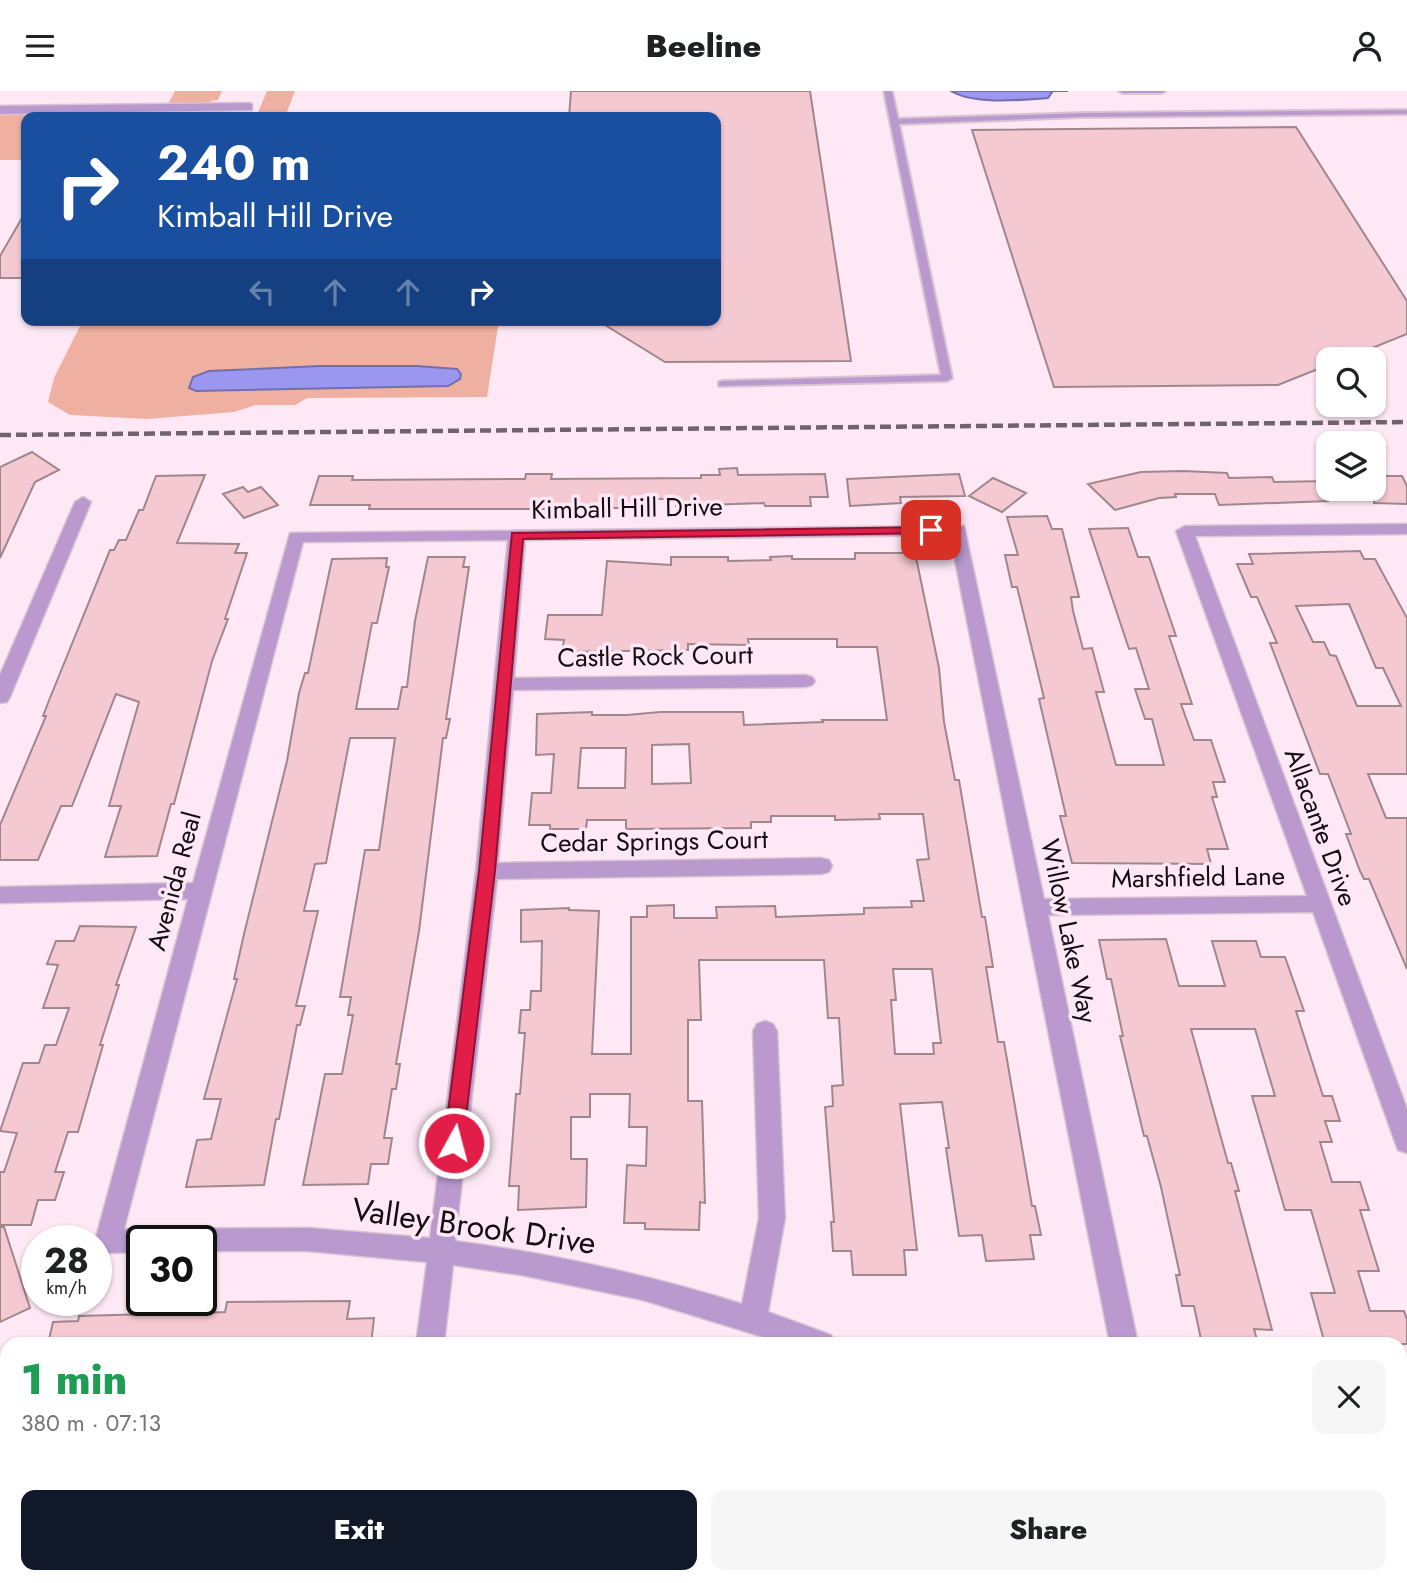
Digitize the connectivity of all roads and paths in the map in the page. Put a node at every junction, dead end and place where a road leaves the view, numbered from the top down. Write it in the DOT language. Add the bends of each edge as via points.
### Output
graph roads {
  1 [pos="255,91"];
  2 [pos="888,91"];
  3 [pos="1123,91"];
  4 [pos="1161,91"];
  5 [pos="0,110"];
  6 [pos="246,112"];
  7 [pos="1407,112"];
  8 [pos="1134,115"];
  9 [pos="896,122"];
  10 [pos="723,383"];
  11 [pos="83,502"];
  12 [pos="958,530"];
  13 [pos="1406,531"];
  14 [pos="517,535"];
  15 [pos="296,537"];
  16 [pos="806,681"];
  17 [pos="505,684"];
  18 [pos="0,697"];
  19 [pos="821,866"];
  20 [pos="487,871"];
  21 [pos="200,891"];
  22 [pos="0,895"];
  23 [pos="1319,904"];
  24 [pos="1036,907"];
  25 [pos="765,1031"];
  26 [pos="1407,1142"];
  27 [pos="112,1226"];
  28 [pos="112,1241"];
  29 [pos="440,1251"];
  30 [pos="753,1318"];
  31 [pos="431,1337"];
  32 [pos="803,1337"];
  33 [pos="1123,1337"];
  1 -- 6 [label="street"];
  2 -- 9 [label="lane"];
  3 -- 4 [label="lane"];
  3 -- 8 [label="lane"];
  5 -- 6 [label="street"];
  7 -- 8 [label="lane"];
  8 -- 9 [label="lane"];
  9 -- 10 [label="lane" via="947,378"];
  11 -- 18 [label="street"];
  12 -- 14 [label="street, Kimball Hill Drive"];
  12 -- 24 [label="street, Willow Lake Way"];
  13 -- 23 [label="street, Allacante Drive" via="1185,531"];
  14 -- 15 [label="street, Kimball Hill Drive"];
  14 -- 17 [label="street"];
  15 -- 21 [label="street, Avenida Real"];
  16 -- 17 [label="street, Castle Rock Court"];
  17 -- 20 [label="street"];
  19 -- 20 [label="street, Cedar Springs Court"];
  20 -- 29 [label="street"];
  21 -- 22 [label="street"];
  21 -- 27 [label="street, Avenida Real"];
  23 -- 24 [label="street, Marshfield Lane"];
  23 -- 26 [label="street, Allacante Drive"];
  24 -- 33 [label="street, Willow Lake Way"];
  25 -- 30 [label="street" via="772,1218"];
  28 -- 29 [label="street, Valley Brook Drive" via="334,1241"];
  29 -- 30 [label="street, Valley Brook Drive" via="616,1282"];
  29 -- 31 [label="street"];
  30 -- 32 [label="street, Valley Brook Drive"];
}
